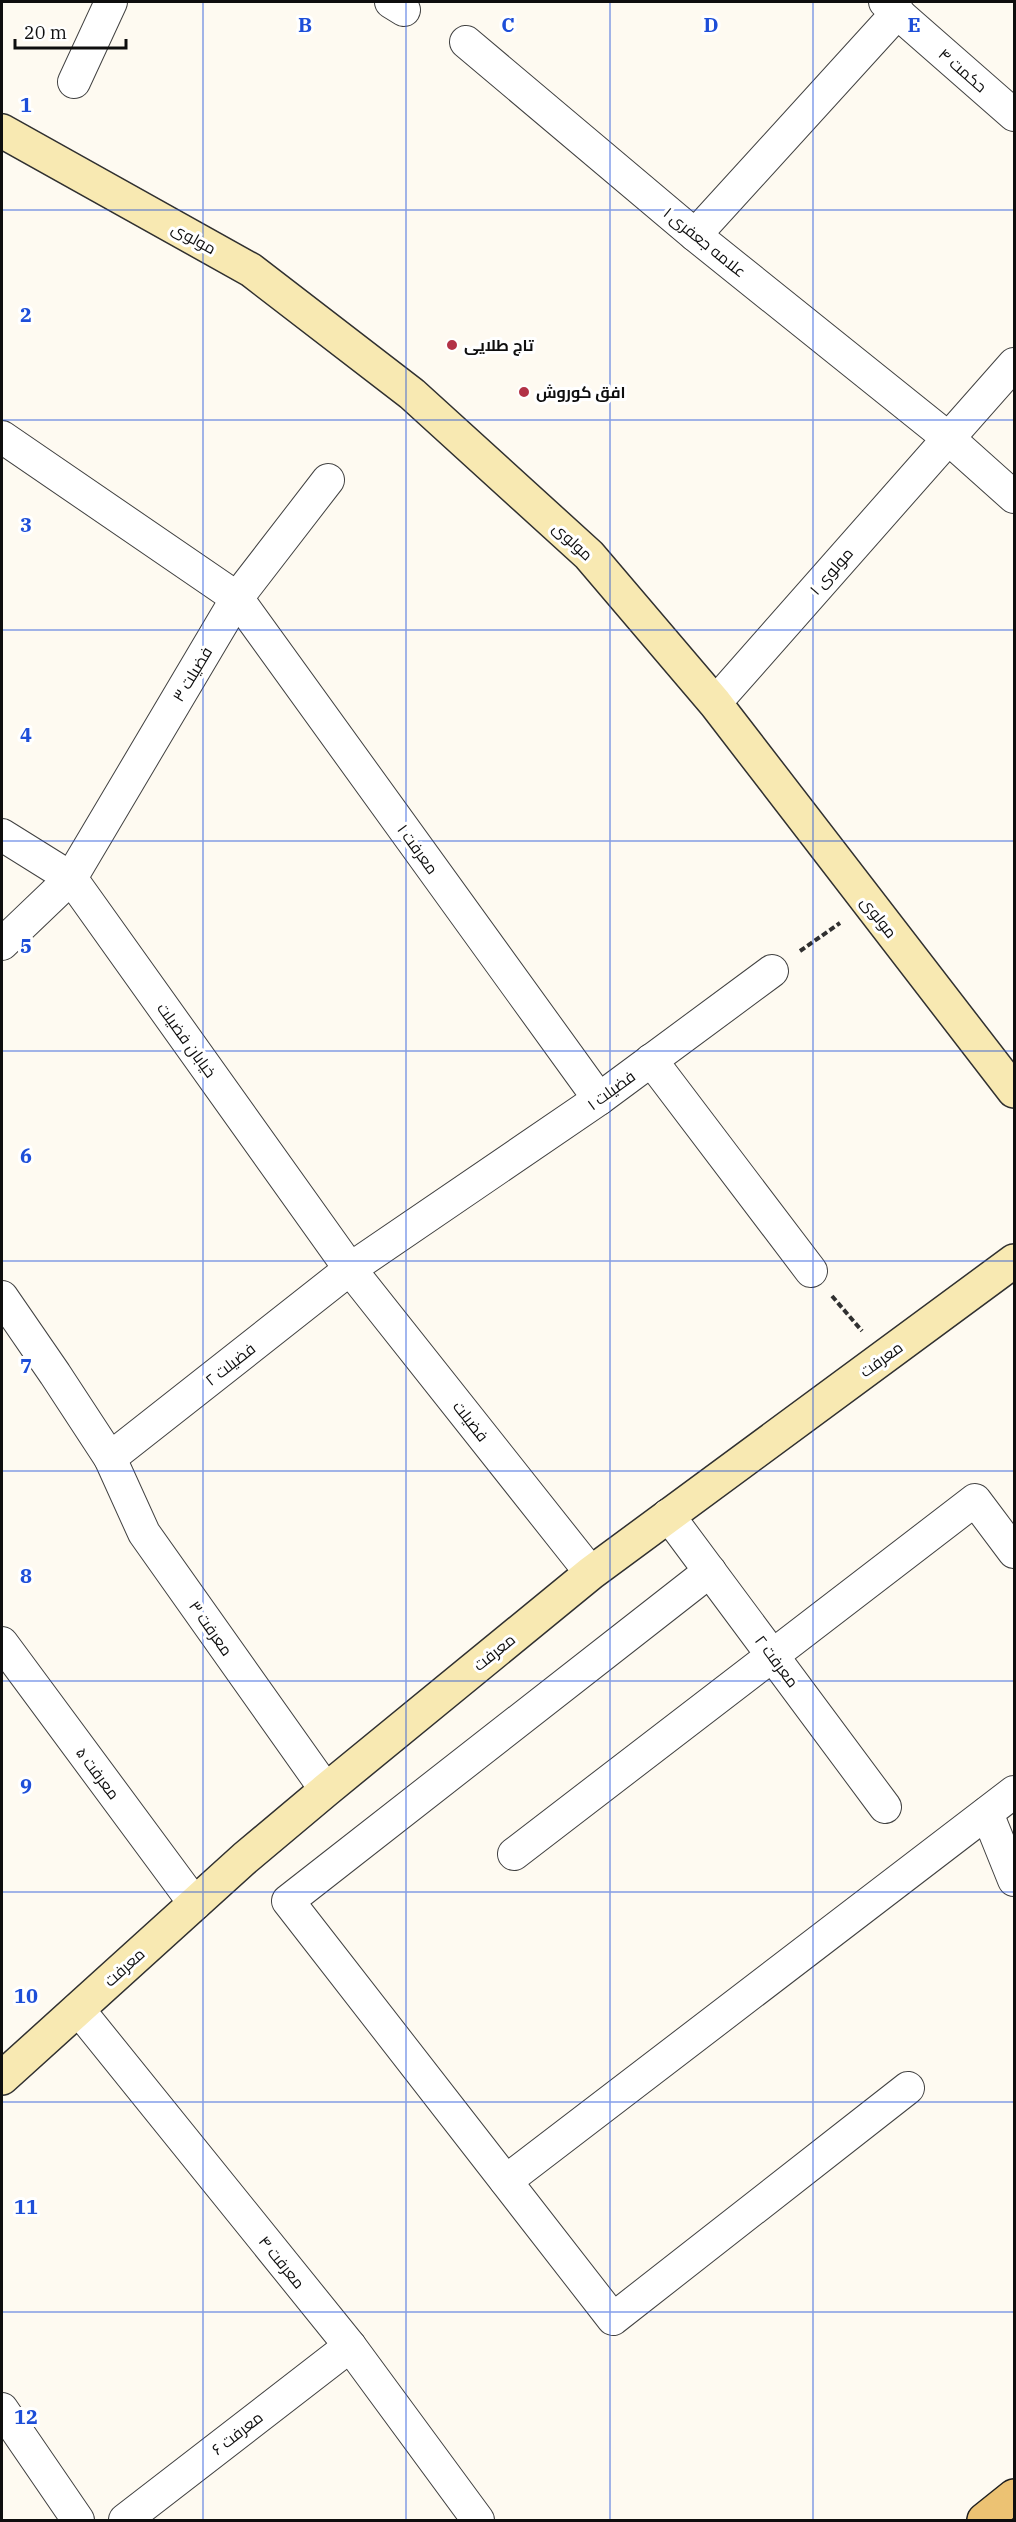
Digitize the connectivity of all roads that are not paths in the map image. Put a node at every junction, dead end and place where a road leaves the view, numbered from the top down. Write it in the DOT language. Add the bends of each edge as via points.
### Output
graph roads {
  1 [pos="111,2"];
  2 [pos="891,7"];
  3 [pos="466,42"];
  4 [pos="74,82"];
  5 [pos="1014,115"];
  6 [pos="2,131"];
  7 [pos="694,235"];
  8 [pos="1014,364"];
  9 [pos="2,437"];
  10 [pos="948,438"];
  11 [pos="328,480"];
  12 [pos="1014,497"];
  13 [pos="237,598"];
  14 [pos="715,703"];
  15 [pos="2,835"];
  16 [pos="71,878"];
  17 [pos="2,944"];
  18 [pos="772,972"];
  19 [pos="651,1060"];
  20 [pos="1014,1091"];
  21 [pos="599,1099"];
  22 [pos="1014,1261"];
  23 [pos="350,1269"];
  24 [pos="811,1271"];
  25 [pos="2,1297"];
  26 [pos="110,1458"];
  27 [pos="668,1515"];
  28 [pos="1014,1552"];
  29 [pos="710,1571"];
  30 [pos="591,1573"];
  31 [pos="2,1643"];
  32 [pos="772,1656"];
  33 [pos="326,1790"];
  34 [pos="1014,1792"];
  35 [pos="885,1807"];
  36 [pos="987,1813"];
  37 [pos="514,1854"];
  38 [pos="1014,1880"];
  39 [pos="195,1904"];
  40 [pos="78,2009"];
  41 [pos="2,2078"];
  42 [pos="908,2088"];
  43 [pos="506,2181"];
  44 [pos="350,2346"];
  45 [pos="2,2409"];
  46 [pos="1014,2496"];
  47 [pos="78,2520"];
  48 [pos="125,2520"];
  49 [pos="478,2520"];
  50 [pos="984,2520"];
  1 -- 4 [label="street"];
  2 -- 5 [label="street, حکمت ۴"];
  2 -- 7 [label="street"];
  3 -- 7 [label="street, علامه جعفری ۱"];
  6 -- 14 [label="main road, مولوی" via="251,270 412,394 589,555"];
  7 -- 10 [label="street, علامه جعفری ۱"];
  8 -- 10 [label="street, مولوی ۱"];
  9 -- 13 [label="street, معرفت ۱"];
  10 -- 12 [label="street, علامه جعفری ۱"];
  10 -- 14 [label="street, مولوی ۱"];
  11 -- 13 [label="street, فضیلت ۳"];
  13 -- 16 [label="street, فضیلت ۳"];
  13 -- 21 [label="street, معرفت ۱"];
  14 -- 20 [label="main road, مولوی"];
  15 -- 16 [label="street, خیابان فضیلت"];
  16 -- 17 [label="street, فضیلت ۳"];
  16 -- 23 [label="street, خیابان فضیلت"];
  18 -- 19 [label="street, فضیلت ۱"];
  19 -- 21 [label="street, فضیلت ۱"];
  19 -- 24 [label="street"];
  21 -- 23 [label="street, فضیلت ۱"];
  22 -- 27 [label="main road, معرفت"];
  23 -- 26 [label="street, فضیلت ۲"];
  23 -- 30 [label="street, فضیلت"];
  25 -- 26 [label="street, معرفت ۳"];
  26 -- 33 [label="street, معرفت ۳" via="144,1533"];
  27 -- 29 [label="street, معرفت ۲"];
  27 -- 30 [label="main road, معرفت"];
  28 -- 32 [label="street" via="975,1500"];
  29 -- 32 [label="street, معرفت ۲"];
  29 -- 43 [label="street" via="288,1901"];
  30 -- 33 [label="main road, معرفت"];
  31 -- 39 [label="street, معرفت ۵"];
  32 -- 35 [label="street, معرفت ۲"];
  32 -- 37 [label="street"];
  33 -- 39 [label="main road, معرفت"];
  34 -- 36 [label="street"];
  36 -- 38 [label="street"];
  36 -- 43 [label="street"];
  39 -- 40 [label="main road, معرفت"];
  40 -- 41 [label="main road, معرفت"];
  40 -- 44 [label="street, معرفت ۴"];
  42 -- 43 [label="street" via="613,2319"];
  44 -- 48 [label="street, معرفت ۶"];
  44 -- 49 [label="street, معرفت ۴"];
  45 -- 47 [label="street"];
  46 -- 50 [label="main road"];
}
